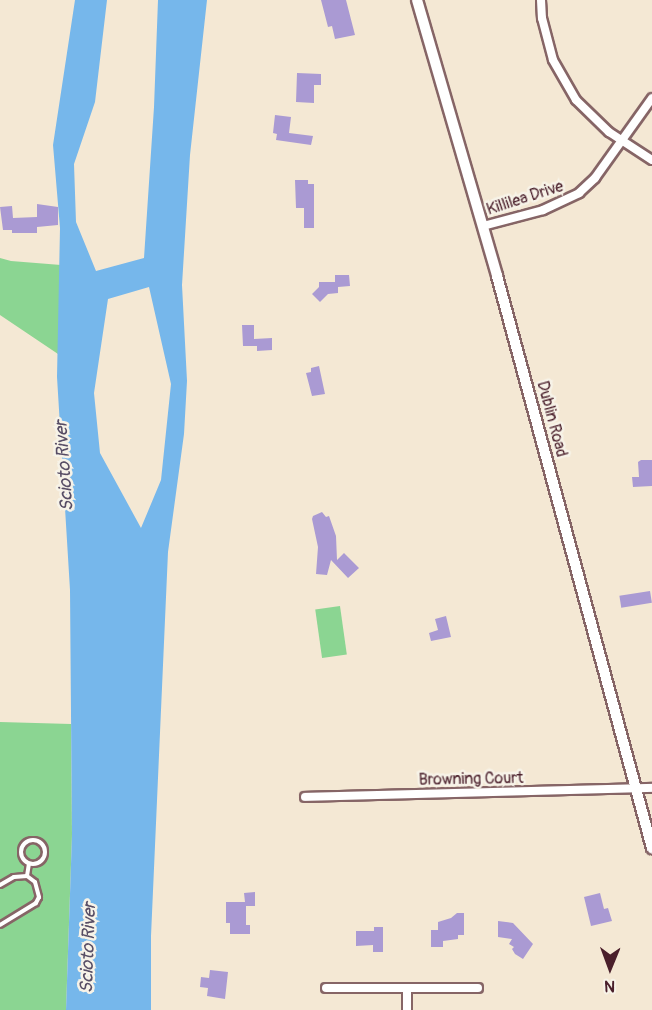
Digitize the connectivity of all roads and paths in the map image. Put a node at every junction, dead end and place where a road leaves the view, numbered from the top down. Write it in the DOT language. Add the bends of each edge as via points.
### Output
graph roads {
  1 [pos="417,0"];
  2 [pos="541,0"];
  3 [pos="652,98"];
  4 [pos="621,141"];
  5 [pos="652,160"];
  6 [pos="483,226"];
  7 [pos="652,788"];
  8 [pos="638,789"];
  9 [pos="305,797"];
  10 [pos="652,848"];
  11 [pos="30,864"];
  12 [pos="27,876"];
  13 [pos="0,885"];
  14 [pos="0,925"];
  15 [pos="326,988"];
  16 [pos="478,988"];
  17 [pos="407,989"];
  18 [pos="407,1010"];
  1 -- 6 [label="main road, Dublin Road"];
  2 -- 4 [label="street" via="553,60 562,80 576,100"];
  3 -- 4 [label="street, Killilea Drive"];
  4 -- 5 [label="street"];
  4 -- 6 [label="street, Killilea Drive" via="595,178 570,200"];
  6 -- 8 [label="main road, Dublin Road"];
  7 -- 8 [label="street, Browning Court"];
  8 -- 9 [label="street, Browning Court"];
  8 -- 10 [label="main road, Dublin Road"];
  11 -- 11 [label="lane" via="37,864 45,855 42,844 35,840 27,842 20,852"];
  11 -- 12 [label="lane"];
  12 -- 13 [label="lane" via="14,877"];
  12 -- 14 [label="lane" via="35,882 39,897 36,903"];
  15 -- 17 [label="street"];
  16 -- 17 [label="street"];
  17 -- 18 [label="street"];
}
